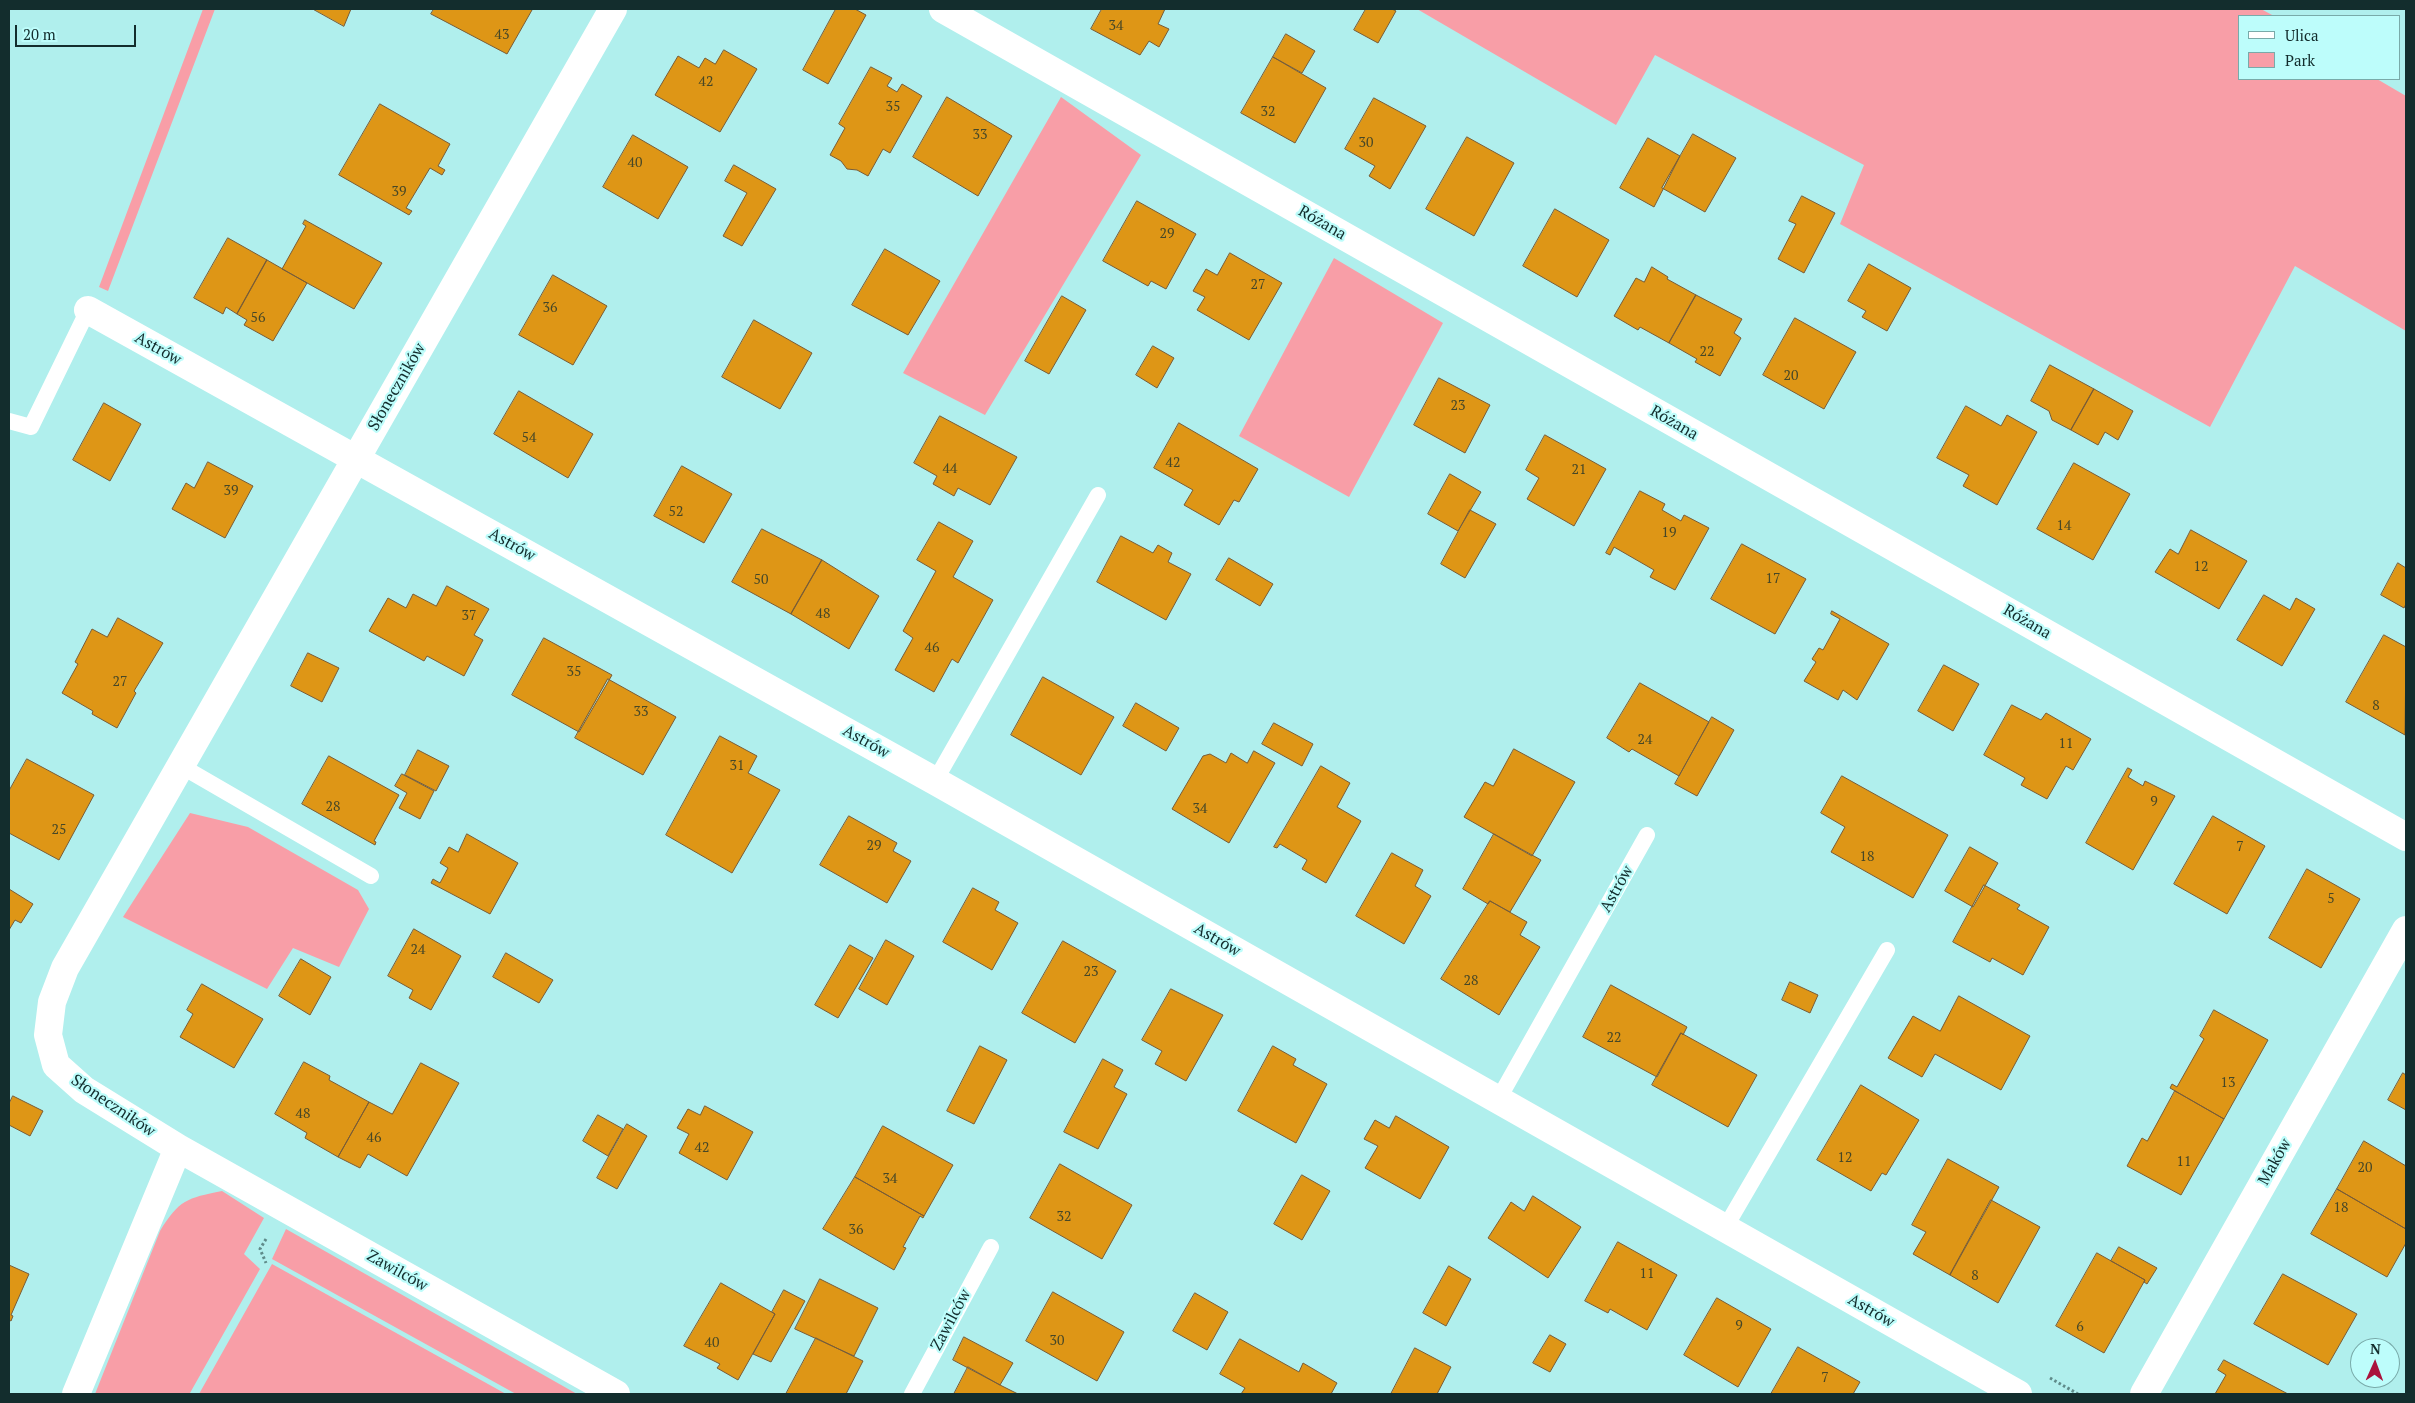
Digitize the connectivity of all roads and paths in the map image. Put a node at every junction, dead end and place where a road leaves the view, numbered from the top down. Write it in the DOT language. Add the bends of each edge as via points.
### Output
graph roads {
  1 [pos="613,9"];
  2 [pos="943,9"];
  3 [pos="88,310"];
  4 [pos="9,421"];
  5 [pos="356,458"];
  6 [pos="1098,495"];
  7 [pos="181,766"];
  8 [pos="935,781"];
  9 [pos="1647,835"];
  10 [pos="2406,837"];
  11 [pos="371,876"];
  12 [pos="2406,930"];
  13 [pos="1887,950"];
  14 [pos="1498,1100"];
  15 [pos="178,1148"];
  16 [pos="1725,1228"];
  17 [pos="991,1247"];
  18 [pos="2044,1374"];
  19 [pos="76,1394"];
  20 [pos="616,1394"];
  21 [pos="912,1394"];
  22 [pos="2018,1394"];
  23 [pos="2078,1394"];
  24 [pos="2144,1394"];
  1 -- 5 [label="street, Słoneczników"];
  2 -- 10 [label="street, Różana"];
  3 -- 4 [label="lane" via="31,427"];
  3 -- 5 [label="street, Astrów"];
  5 -- 7 [label="street, Słoneczników"];
  5 -- 8 [label="street, Astrów"];
  6 -- 8 [label="lane"];
  7 -- 11 [label="lane"];
  7 -- 15 [label="street, Słoneczników" via="65,968 52,1002 48,1035 56,1066 77,1084"];
  8 -- 14 [label="street, Astrów"];
  9 -- 14 [label="lane, Astrów"];
  12 -- 24 [label="street, Maków"];
  13 -- 16 [label="lane"];
  14 -- 16 [label="street, Astrów"];
  15 -- 19 [label="street"];
  15 -- 20 [label="street, Zawilców"];
  16 -- 22 [label="street, Astrów"];
  17 -- 21 [label="lane, Zawilców"];
  18 -- 23 [label="path"];
}
